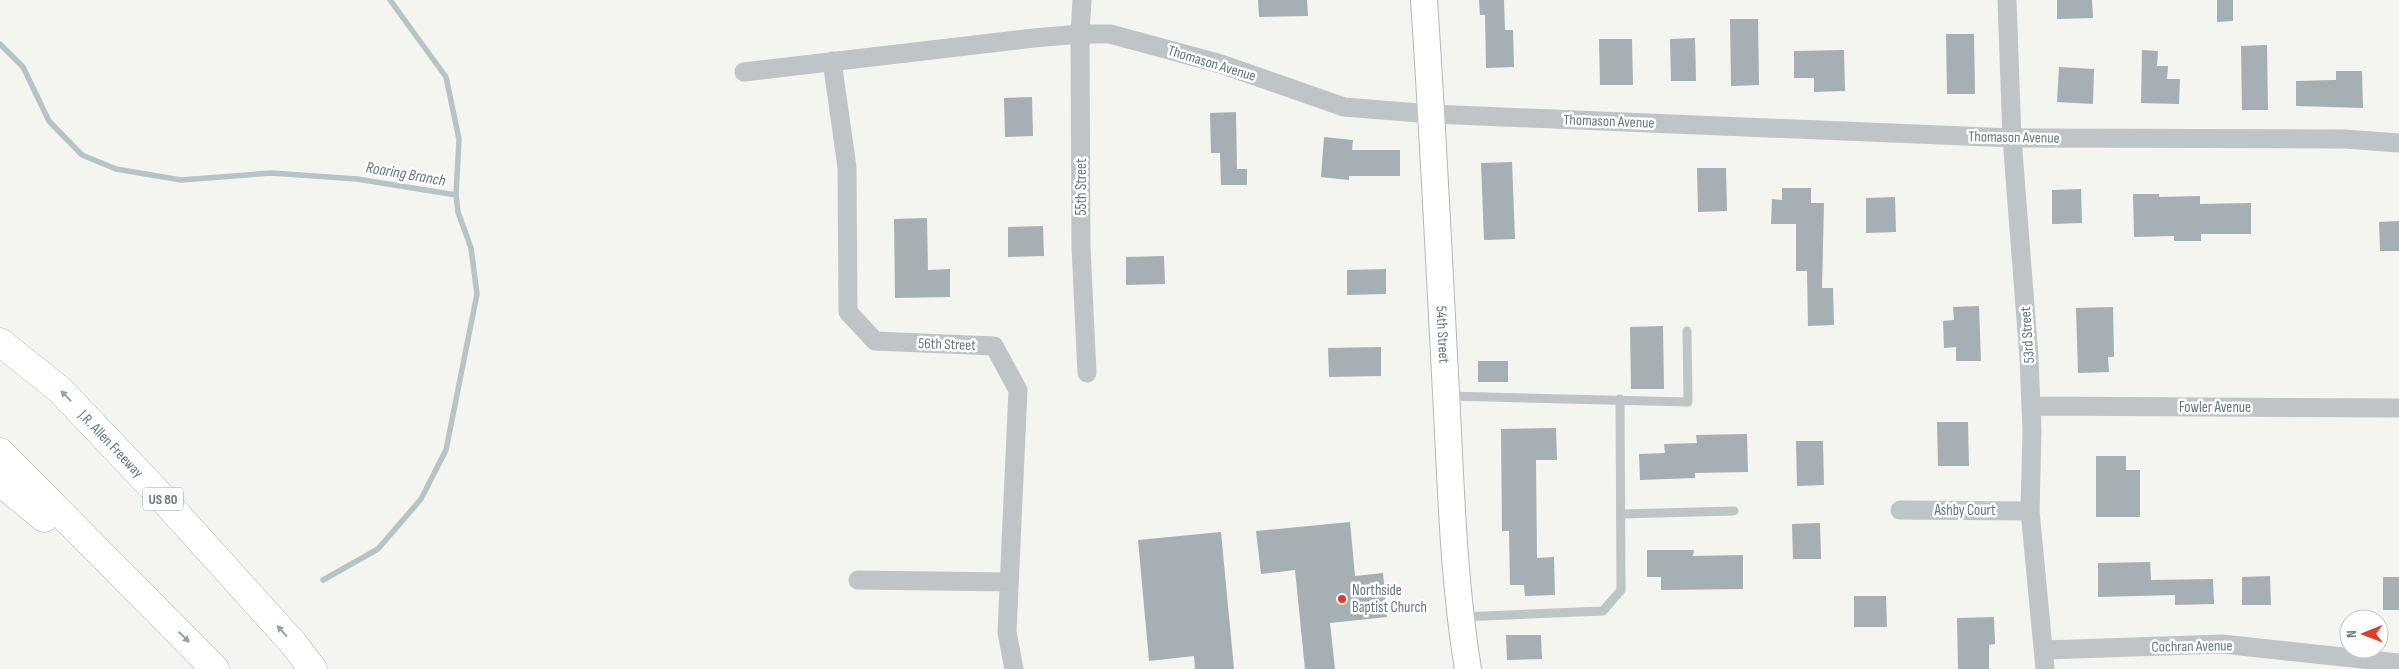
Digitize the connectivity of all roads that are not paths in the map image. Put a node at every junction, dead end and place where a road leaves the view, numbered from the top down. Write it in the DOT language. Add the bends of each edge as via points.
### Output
graph roads {
  1 [pos="1082,0"];
  2 [pos="1424,0"];
  3 [pos="2007,0"];
  4 [pos="1080,34"];
  5 [pos="832,61"];
  6 [pos="744,72"];
  7 [pos="1432,114"];
  8 [pos="2012,138"];
  9 [pos="2399,142"];
  10 [pos="1687,331"];
  11 [pos="0,342"];
  12 [pos="1087,373"];
  13 [pos="1446,396"];
  14 [pos="1620,398"];
  15 [pos="2031,406"];
  16 [pos="2399,408"];
  17 [pos="0,452"];
  18 [pos="0,482"];
  19 [pos="1900,510"];
  20 [pos="2030,510"];
  21 [pos="1734,511"];
  22 [pos="1621,514"];
  23 [pos="858,580"];
  24 [pos="1009,582"];
  25 [pos="153,606"];
  26 [pos="1460,617"];
  27 [pos="2045,660"];
  28 [pos="2329,663"];
  29 [pos="2399,663"];
  30 [pos="214,669"];
  31 [pos="313,669"];
  32 [pos="1014,669"];
  33 [pos="1468,669"];
  1 -- 4 [label="street, 55th Street"];
  2 -- 7 [label="main road, 54th Street"];
  3 -- 8 [label="street, 53rd Street"];
  4 -- 5 [label="street, Thomason Avenue"];
  4 -- 7 [label="street, Thomason Avenue" via="1110,34 1221,64 1344,107"];
  4 -- 12 [label="street, 55th Street" via="1081,247"];
  5 -- 6 [label="street, Thomason Avenue"];
  5 -- 24 [label="street, 56th Street" via="847,167 848,312 875,341 994,346 1018,390"];
  7 -- 8 [label="street, Thomason Avenue"];
  7 -- 13 [label="main road, 54th Street"];
  8 -- 9 [label="street, Thomason Avenue"];
  8 -- 15 [label="street, 53rd Street"];
  10 -- 14 [label="lane" via="1688,402"];
  31 -- 11 [label="highway, J.R. Allen Freeway / US 80, one-way" via="180,518 67,397"];
  13 -- 14 [label="lane"];
  13 -- 26 [label="main road, 54th Street"];
  14 -- 22 [label="lane"];
  15 -- 16 [label="street, Fowler Avenue"];
  15 -- 20 [label="street, 53rd Street"];
  17 -- 25 [label="highway"];
  18 -- 25 [label="highway"];
  19 -- 20 [label="street, Ashby Court"];
  20 -- 27 [label="street, 53rd Street"];
  21 -- 22 [label="lane"];
  22 -- 26 [label="lane" via="1621,590 1603,611"];
  23 -- 24 [label="street"];
  24 -- 32 [label="street, 56th Street" via="1007,632"];
  25 -- 30 [label="highway, one-way"];
  26 -- 33 [label="main road, 54th Street"];
  27 -- 28 [label="street, Cochran Avenue" via="2222,644"];
  28 -- 29 [label="street, Cochran Avenue"];
}
